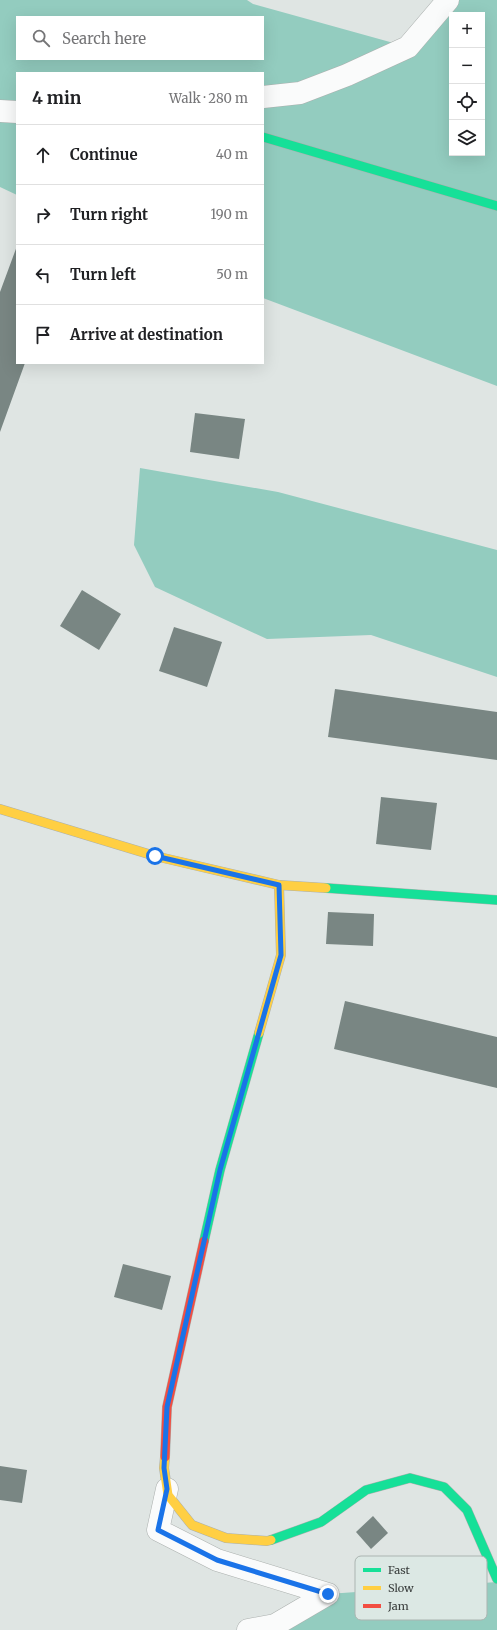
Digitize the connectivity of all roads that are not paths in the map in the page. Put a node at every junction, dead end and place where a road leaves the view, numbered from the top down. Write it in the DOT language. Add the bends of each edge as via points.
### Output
graph roads {
  1 [pos="448,0"];
  2 [pos="264,97"];
  3 [pos="0,111"];
  4 [pos="16,112"];
  5 [pos="264,137"];
  6 [pos="497,206"];
  7 [pos="0,809"];
  8 [pos="279,885"];
  9 [pos="497,900"];
  10 [pos="167,1489"];
  11 [pos="497,1579"];
  12 [pos="248,1630"];
  1 -- 2 [label="street" via="408,47 300,94"];
  3 -- 4 [label="street"];
  5 -- 6 [label="street"];
  7 -- 8 [label="street" via="155,856"];
  8 -- 9 [label="street"];
  8 -- 10 [label="street" via="281,955 220,1170 167,1407 164,1468"];
  10 -- 11 [label="street" via="168,1495 192,1525 226,1538 267,1541 321,1522 366,1490 410,1478 444,1487 467,1510"];
  10 -- 12 [label="street" via="158,1530 217,1560 328,1594 275,1625"];
}
